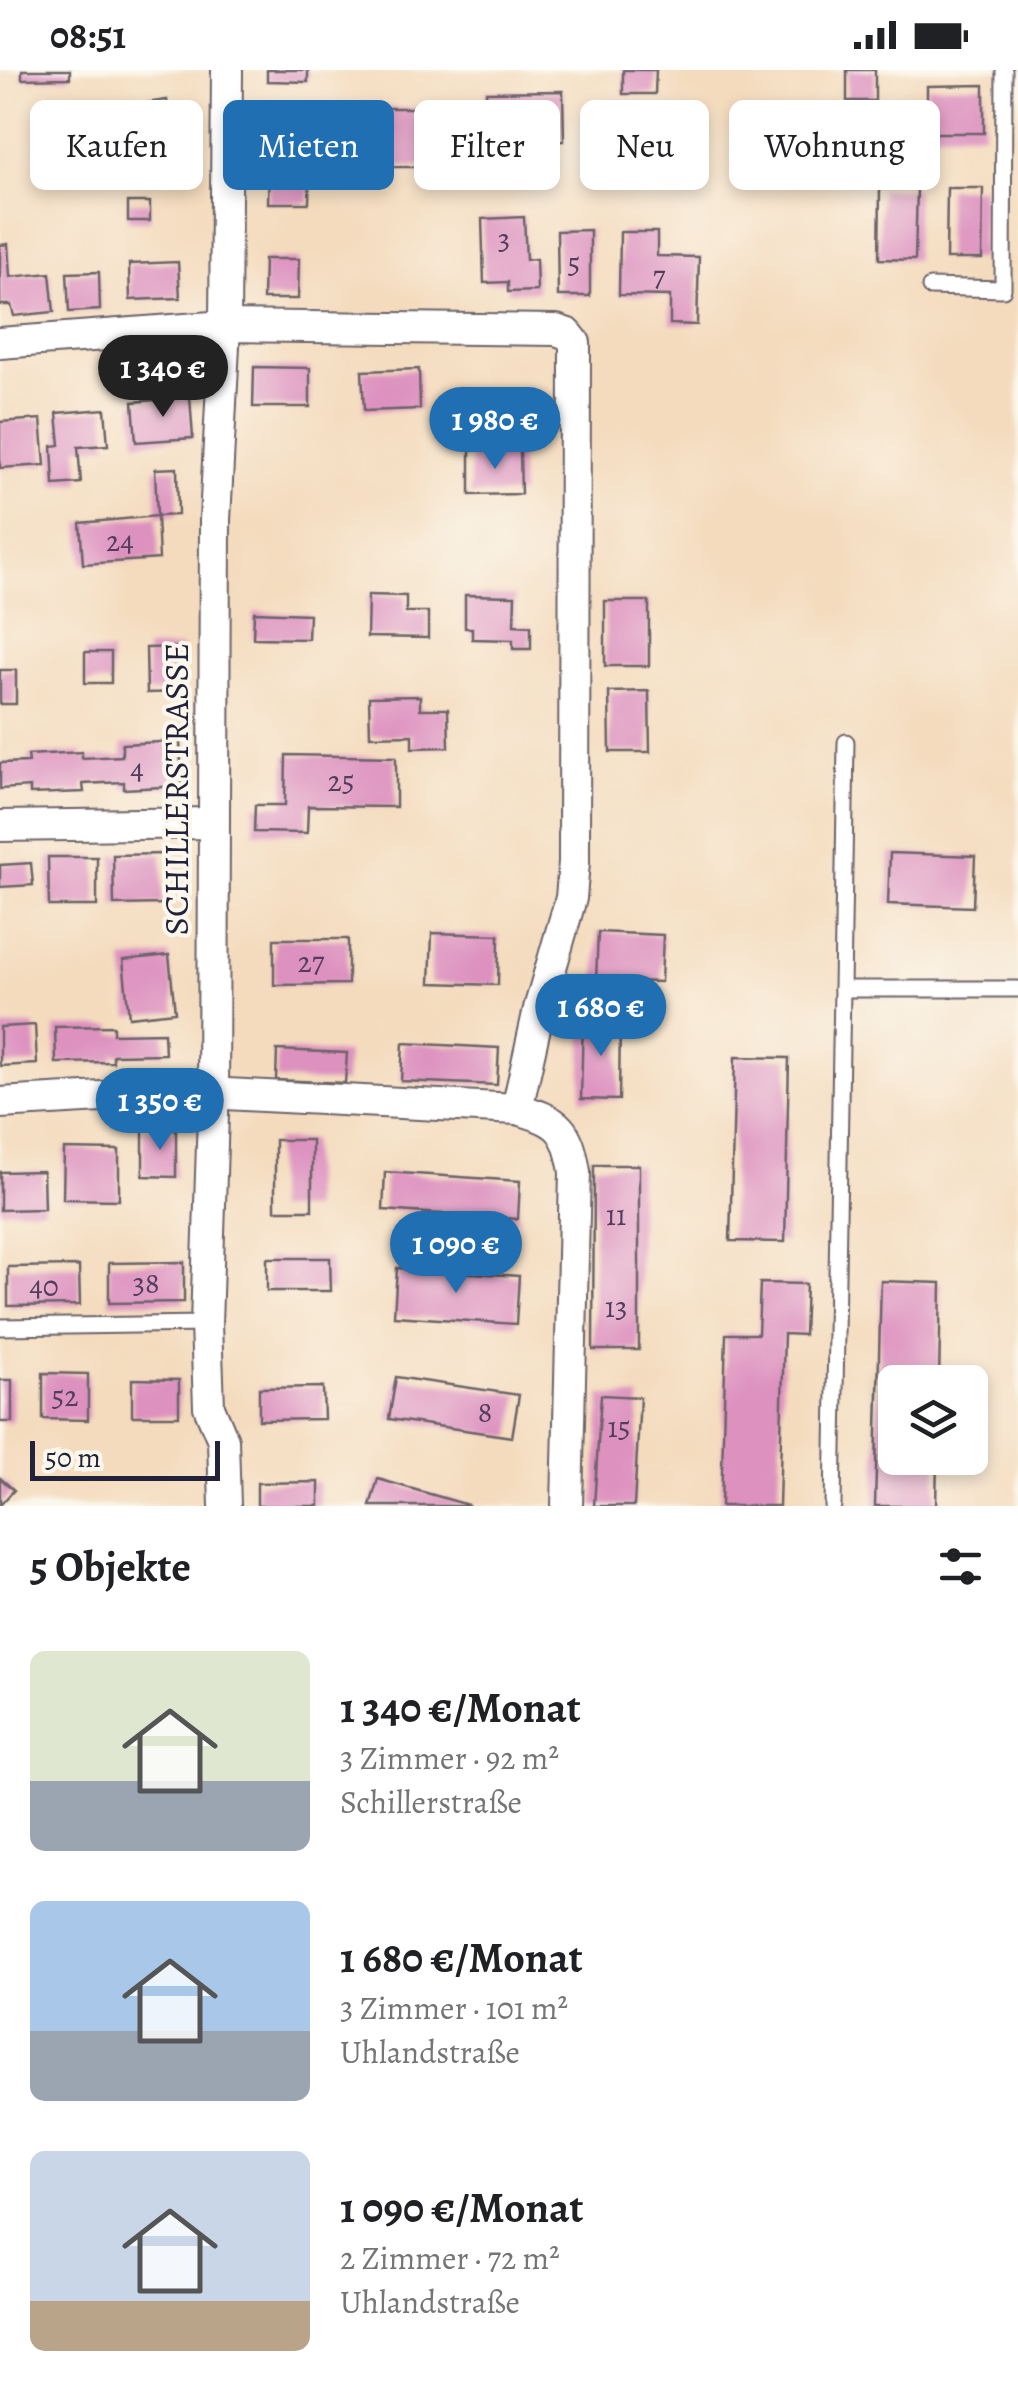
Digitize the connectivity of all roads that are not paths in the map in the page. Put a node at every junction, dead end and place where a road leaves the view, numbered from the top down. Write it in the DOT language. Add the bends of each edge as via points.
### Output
graph roads {
  1 [pos="226,70"];
  2 [pos="1004,70"];
  3 [pos="930,287"];
  4 [pos="225,326"];
  5 [pos="0,343"];
  6 [pos="846,742"];
  7 [pos="212,823"];
  8 [pos="0,826"];
  9 [pos="842,988"];
  10 [pos="1018,990"];
  11 [pos="213,1093"];
  12 [pos="0,1103"];
  13 [pos="517,1109"];
  14 [pos="206,1324"];
  15 [pos="0,1327"];
  16 [pos="225,1506"];
  17 [pos="567,1506"];
  18 [pos="834,1506"];
  1 -- 4 [label="street, SCHILLERSTRASSE"];
  2 -- 3 [label="lane" via="1003,288"];
  4 -- 5 [label="street"];
  4 -- 7 [label="street, SCHILLERSTRASSE"];
  4 -- 13 [label="street" via="556,330 575,343 574,862"];
  6 -- 9 [label="lane"];
  7 -- 8 [label="street"];
  7 -- 11 [label="street, SCHILLERSTRASSE"];
  9 -- 10 [label="lane"];
  9 -- 18 [label="lane"];
  11 -- 12 [label="street"];
  11 -- 13 [label="street"];
  11 -- 14 [label="street, SCHILLERSTRASSE"];
  13 -- 17 [label="street" via="549,1118 570,1141 576,1172"];
  14 -- 15 [label="lane"];
  14 -- 16 [label="street, SCHILLERSTRASSE" via="209,1408 223,1440"];
}
